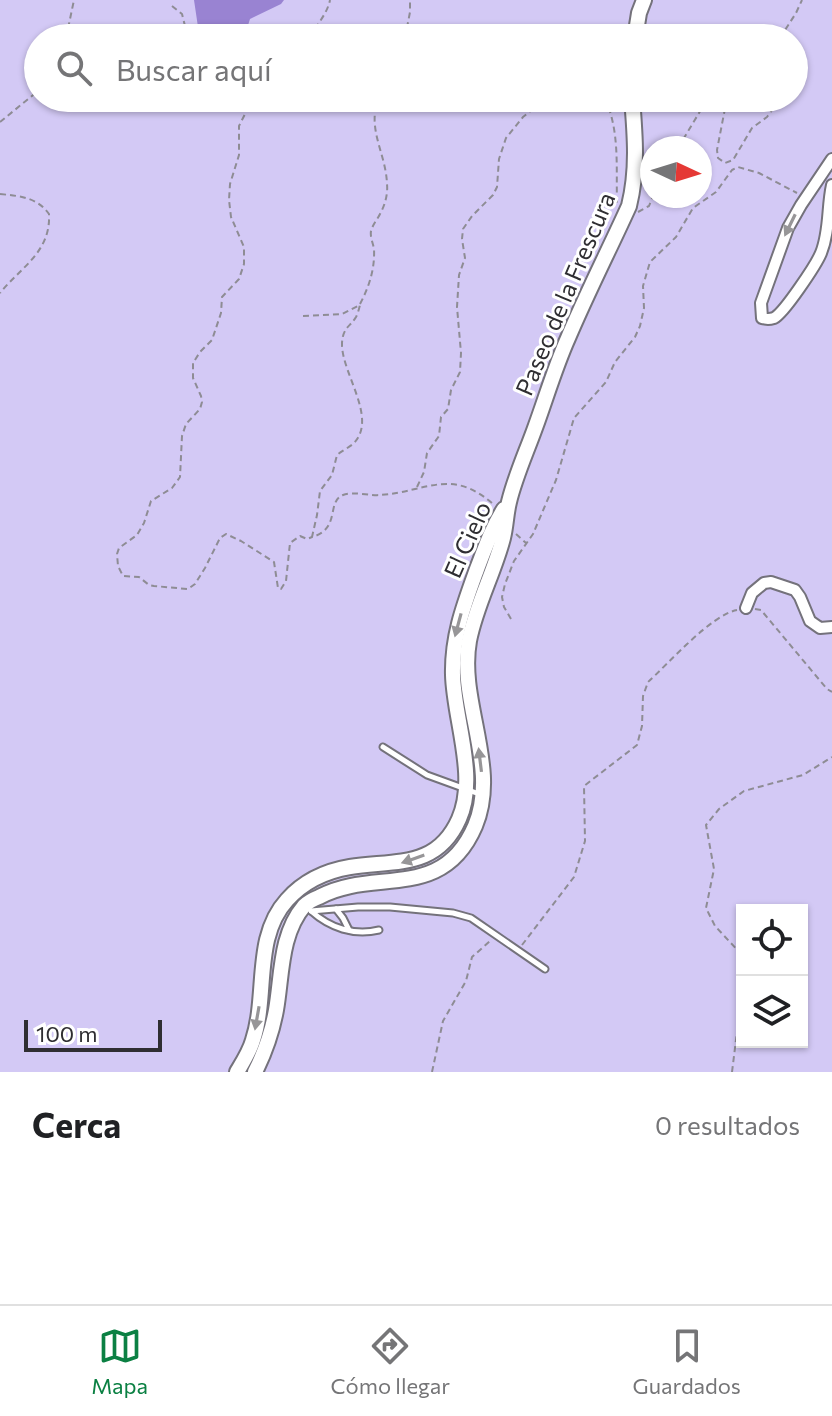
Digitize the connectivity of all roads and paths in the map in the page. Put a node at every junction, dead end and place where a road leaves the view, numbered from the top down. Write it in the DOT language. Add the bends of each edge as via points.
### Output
graph roads {
  1 [pos="74,0"];
  2 [pos="330,0"];
  3 [pos="410,0"];
  4 [pos="644,0"];
  5 [pos="802,0"];
  6 [pos="172,6"];
  7 [pos="69,24"];
  8 [pos="184,24"];
  9 [pos="318,24"];
  10 [pos="408,24"];
  11 [pos="637,24"];
  12 [pos="789,24"];
  13 [pos="24,102"];
  14 [pos="246,112"];
  15 [pos="375,112"];
  16 [pos="531,112"];
  17 [pos="610,112"];
  18 [pos="633,112"];
  19 [pos="700,112"];
  20 [pos="725,112"];
  21 [pos="771,112"];
  22 [pos="0,122"];
  23 [pos="685,136"];
  24 [pos="730,161"];
  25 [pos="830,167"];
  26 [pos="735,169"];
  27 [pos="832,185"];
  28 [pos="0,194"];
  29 [pos="805,199"];
  30 [pos="625,216"];
  31 [pos="0,293"];
  32 [pos="360,305"];
  33 [pos="303,316"];
  34 [pos="416,488"];
  35 [pos="509,501"];
  36 [pos="499,516"];
  37 [pos="312,537"];
  38 [pos="746,608"];
  39 [pos="511,619"];
  40 [pos="832,627"];
  41 [pos="832,692"];
  42 [pos="383,747"];
  43 [pos="832,757"];
  44 [pos="466,791"];
  45 [pos="482,795"];
  46 [pos="293,893"];
  47 [pos="308,908"];
  48 [pos="336,908"];
  49 [pos="349,930"];
  50 [pos="379,930"];
  51 [pos="497,935"];
  52 [pos="736,949"];
  53 [pos="518,950"];
  54 [pos="545,969"];
  55 [pos="736,1040"];
  56 [pos="237,1072"];
  57 [pos="255,1072"];
  58 [pos="432,1072"];
  59 [pos="732,1072"];
  1 -- 7 [label="path"];
  2 -- 9 [label="path"];
  3 -- 10 [label="path"];
  4 -- 11 [label="street"];
  5 -- 12 [label="path"];
  6 -- 8 [label="path"];
  13 -- 22 [label="path"];
  14 -- 37 [label="path" via="239,126 229,200 244,264 239,279 222,297 212,340 193,363 202,402 182,436 180,477 151,501 137,535 119,548 118,566 123,576 139,577 149,585 188,589 226,534 274,562 281,589 290,543 300,536"];
  15 -- 32 [label="path" via="387,195 371,231 372,270"];
  16 -- 34 [label="path" via="506,138 493,195 463,229 465,258 457,307 460,372"];
  17 -- 30 [label="path" via="616,138 617,209"];
  18 -- 30 [label="street, Paseo de la Frescura" via="635,183"];
  19 -- 23 [label="path"];
  20 -- 24 [label="path" via="718,158"];
  21 -- 24 [label="path" via="752,128"];
  24 -- 26 [label="path"];
  25 -- 29 [label="street"];
  26 -- 29 [label="path" via="759,173"];
  26 -- 39 [label="path" via="693,208 676,237 650,262 640,326 606,382 574,418 556,480 505,584 502,597"];
  29 -- 27 [label="street, one-way" via="788,228 761,303 762,318 767,320 787,306 821,253"];
  28 -- 31 [label="path" via="38,202 49,214 50,228 36,257"];
  30 -- 35 [label="street, Paseo de la Frescura" via="567,339"];
  32 -- 33 [label="path" via="342,314"];
  32 -- 37 [label="path" via="342,347 362,423 354,443 337,455 332,475 320,491"];
  34 -- 36 [label="path" via="449,483 466,487 485,497"];
  34 -- 37 [label="path" via="376,496 342,495 329,526"];
  35 -- 36 [label="street, El Cielo"];
  45 -- 35 [label="street, El Cielo, one-way" via="467,680 468,645 503,538"];
  36 -- 44 [label="street, El Cielo, one-way" via="453,643"];
  38 -- 40 [label="street" via="752,593 771,582 795,590 810,621 820,628"];
  38 -- 41 [label="path" via="761,610"];
  38 -- 53 [label="path" via="711,624 648,682 637,745 584,786 585,841 574,877"];
  42 -- 44 [label="lane" via="427,775"];
  43 -- 52 [label="path" via="803,775 744,791 706,825 714,869 706,908"];
  44 -- 45 [label="lane"];
  44 -- 46 [label="street, El Cielo, one-way" via="460,817 436,849 405,862 322,875"];
  45 -- 47 [label="street, El Cielo" via="467,843 448,863 425,876 333,889"];
  46 -- 47 [label="lane"];
  46 -- 56 [label="street, El Cielo, one-way" via="271,924 253,1040"];
  47 -- 48 [label="lane"];
  47 -- 49 [label="lane" via="322,921"];
  47 -- 57 [label="street" via="289,932 276,1009"];
  48 -- 49 [label="lane"];
  48 -- 51 [label="lane" via="453,913"];
  49 -- 50 [label="lane"];
  51 -- 53 [label="lane"];
  51 -- 58 [label="path" via="472,957 466,981 443,1021"];
  53 -- 54 [label="lane"];
  55 -- 59 [label="path"];
}
